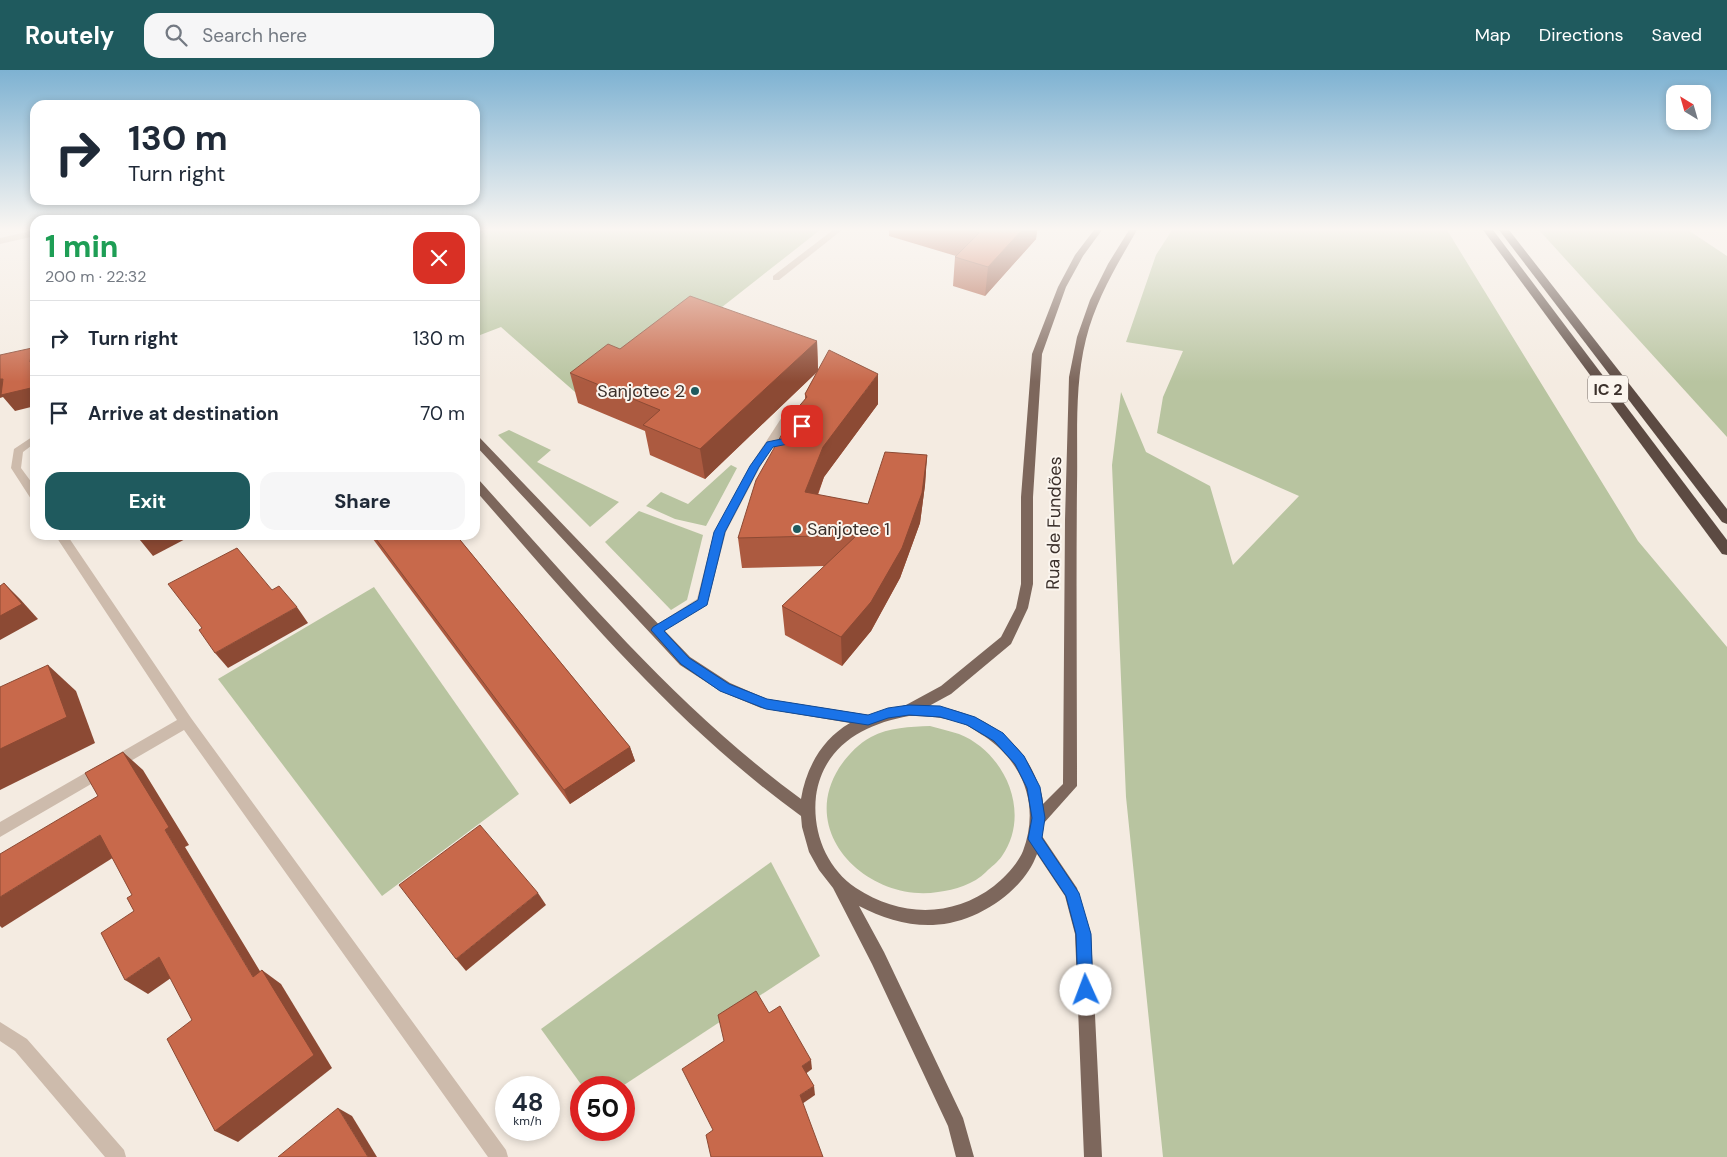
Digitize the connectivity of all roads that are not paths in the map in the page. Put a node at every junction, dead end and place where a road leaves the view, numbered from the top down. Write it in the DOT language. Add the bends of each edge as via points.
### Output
graph roads {
  1 [pos="1065,281"];
  2 [pos="1103,281"];
  3 [pos="1526,281"];
  4 [pos="1543,281"];
  5 [pos="30,442"];
  6 [pos="480,444"];
  7 [pos="770,445"];
  8 [pos="30,489"];
  9 [pos="480,489"];
  10 [pos="1727,519"];
  11 [pos="64,540"];
  12 [pos="1727,550"];
  13 [pos="657,630"];
  14 [pos="909,710"];
  15 [pos="868,720"];
  16 [pos="186,722"];
  17 [pos="806,811"];
  18 [pos="1039,818"];
  19 [pos="0,830"];
  20 [pos="1035,839"];
  21 [pos="838,882"];
  22 [pos="0,1031"];
  23 [pos="117,1157"];
  24 [pos="499,1157"];
  25 [pos="965,1157"];
  26 [pos="1093,1157"];
  1 -- 14 [label="main road, Rua de Fundões" via="1037,354 1027,497 1027,584 1022,608 1006,640 946,690"];
  2 -- 18 [label="main road, Rua de Fundões" via="1076,359 1074,377 1070,786"];
  3 -- 12 [label="highway, IC 2"];
  4 -- 10 [label="highway, IC 2"];
  5 -- 8 [label="street" via="18,451 16,468"];
  6 -- 13 [label="main road"];
  7 -- 13 [label="street" via="755,466 720,532 703,602"];
  9 -- 17 [label="main road" via="647,674 727,749"];
  11 -- 16 [label="street"];
  13 -- 15 [label="main road" via="685,661 724,687 766,704"];
  14 -- 15 [label="main road"];
  14 -- 18 [label="main road" via="940,711 971,721 998,737 1020,760 1034,787"];
  15 -- 17 [label="main road" via="843,736 823,757 810,782"];
  16 -- 19 [label="street"];
  16 -- 24 [label="street"];
  17 -- 21 [label="main road" via="810,837 821,861"];
  18 -- 20 [label="main road"];
  20 -- 21 [label="main road" via="1033,851 1014,881 985,903 948,916 908,917 870,905"];
  20 -- 26 [label="main road" via="1072,893 1083,934"];
  21 -- 25 [label="main road" via="957,1124"];
  22 -- 23 [label="street" via="21,1045"];
}
